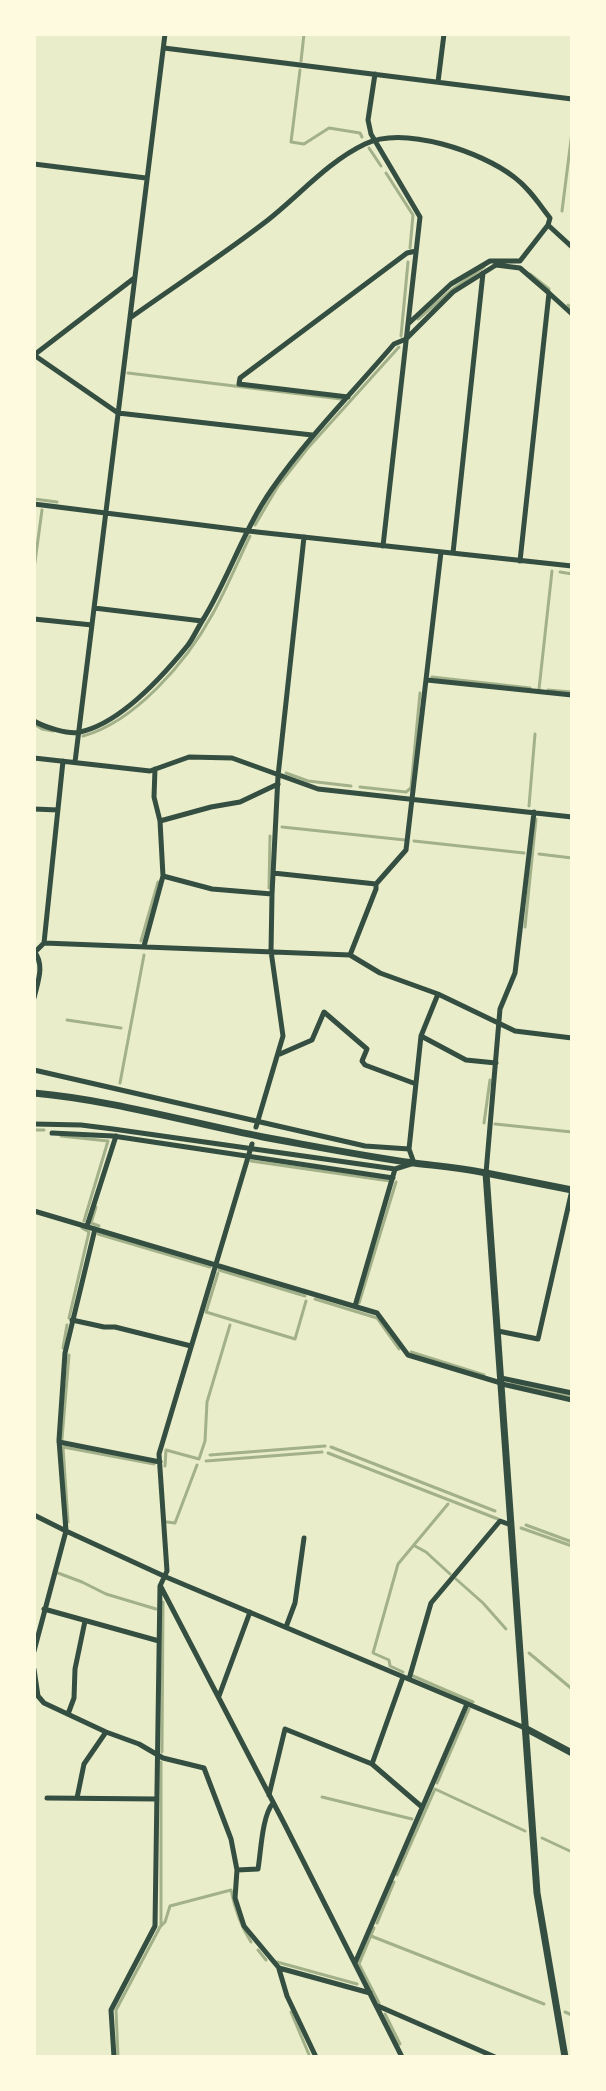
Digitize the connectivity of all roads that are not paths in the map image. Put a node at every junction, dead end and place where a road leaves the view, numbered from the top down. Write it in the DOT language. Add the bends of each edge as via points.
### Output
graph roads {
  1 [pos="165,34"];
  2 [pos="444,34"];
  3 [pos="164,48"];
  4 [pos="375,74"];
  5 [pos="438,82"];
  6 [pos="572,99"];
  7 [pos="375,140"];
  8 [pos="34,164"];
  9 [pos="146,178"];
  10 [pos="548,225"];
  11 [pos="572,247"];
  12 [pos="416,251"];
  13 [pos="483,273"];
  14 [pos="135,278"];
  15 [pos="549,293"];
  16 [pos="572,314"];
  17 [pos="130,318"];
  18 [pos="408,324"];
  19 [pos="406,339"];
  20 [pos="348,397"];
  21 [pos="118,413"];
  22 [pos="313,435"];
  23 [pos="34,504"];
  24 [pos="106,513"];
  25 [pos="247,531"];
  26 [pos="304,537"];
  27 [pos="383,546"];
  28 [pos="441,552"];
  29 [pos="453,553"];
  30 [pos="520,561"];
  31 [pos="572,566"];
  32 [pos="94,608"];
  33 [pos="34,619"];
  34 [pos="202,621"];
  35 [pos="92,625"];
  36 [pos="427,680"];
  37 [pos="572,695"];
  38 [pos="34,721"];
  39 [pos="78,733"];
  40 [pos="34,758"];
  41 [pos="63,761"];
  42 [pos="75,762"];
  43 [pos="155,769"];
  44 [pos="278,776"];
  45 [pos="278,784"];
  46 [pos="413,799"];
  47 [pos="34,809"];
  48 [pos="58,810"];
  49 [pos="534,812"];
  50 [pos="572,817"];
  51 [pos="160,821"];
  52 [pos="273,873"];
  53 [pos="163,876"];
  54 [pos="376,884"];
  55 [pos="272,894"];
  56 [pos="44,943"];
  57 [pos="144,946"];
  58 [pos="35,951"];
  59 [pos="271,951"];
  60 [pos="350,955"];
  61 [pos="438,994"];
  62 [pos="34,998"];
  63 [pos="499,1024"];
  64 [pos="421,1036"];
  65 [pos="572,1038"];
  66 [pos="279,1055"];
  67 [pos="496,1063"];
  68 [pos="34,1070"];
  69 [pos="416,1084"];
  70 [pos="34,1093"];
  71 [pos="34,1124"];
  72 [pos="257,1124"];
  73 [pos="52,1133"];
  74 [pos="114,1134"];
  75 [pos="251,1146"];
  76 [pos="409,1149"];
  77 [pos="248,1157"];
  78 [pos="414,1163"];
  79 [pos="395,1169"];
  80 [pos="486,1173"];
  81 [pos="393,1178"];
  82 [pos="572,1190"];
  83 [pos="34,1211"];
  84 [pos="87,1226"];
  85 [pos="95,1229"];
  86 [pos="216,1265"];
  87 [pos="355,1306"];
  88 [pos="72,1320"];
  89 [pos="498,1331"];
  90 [pos="191,1346"];
  91 [pos="501,1382"];
  92 [pos="572,1393"];
  93 [pos="572,1400"];
  94 [pos="59,1442"];
  95 [pos="160,1462"];
  96 [pos="34,1515"];
  97 [pos="511,1525"];
  98 [pos="66,1531"];
  99 [pos="304,1538"];
  100 [pos="166,1577"];
  101 [pos="160,1586"];
  102 [pos="44,1609"];
  103 [pos="250,1612"];
  104 [pos="85,1621"];
  105 [pos="286,1627"];
  106 [pos="159,1641"];
  107 [pos="34,1651"];
  108 [pos="34,1669"];
  109 [pos="406,1678"];
  110 [pos="219,1697"];
  111 [pos="467,1704"];
  112 [pos="68,1714"];
  113 [pos="525,1728"];
  114 [pos="106,1732"];
  115 [pos="572,1753"];
  116 [pos="158,1754"];
  117 [pos="372,1764"];
  118 [pos="269,1795"];
  119 [pos="47,1798"];
  120 [pos="77,1798"];
  121 [pos="157,1799"];
  122 [pos="273,1803"];
  123 [pos="422,1807"];
  124 [pos="237,1870"];
  125 [pos="355,1963"];
  126 [pos="279,1968"];
  127 [pos="370,1993"];
  128 [pos="377,2006"];
  129 [pos="114,2057"];
  130 [pos="316,2057"];
  131 [pos="402,2057"];
  132 [pos="495,2057"];
  133 [pos="565,2057"];
  1 -- 3 [label="street"];
  2 -- 5 [label="street"];
  3 -- 4 [label="street"];
  3 -- 9 [label="street"];
  4 -- 5 [label="street"];
  4 -- 7 [label="street" via="368,120"];
  5 -- 6 [label="street"];
  7 -- 10 [label="street" via="416,137 479,157 517,179 550,218"];
  7 -- 12 [label="street" via="420,217"];
  7 -- 17 [label="street" via="350,152 267,221"];
  8 -- 9 [label="street"];
  9 -- 14 [label="street"];
  10 -- 11 [label="street"];
  10 -- 18 [label="street" via="520,261 490,261 451,284"];
  12 -- 18 [label="street"];
  12 -- 20 [label="street" via="251,369 239,384"];
  13 -- 15 [label="street" via="496,265 520,268"];
  13 -- 19 [label="street" via="453,292"];
  13 -- 29 [label="street"];
  14 -- 17 [label="street"];
  14 -- 21 [label="street" via="34,355"];
  15 -- 16 [label="street"];
  15 -- 30 [label="street"];
  17 -- 21 [label="street"];
  18 -- 19 [label="street"];
  19 -- 20 [label="street" via="394,344"];
  19 -- 27 [label="street"];
  20 -- 22 [label="street"];
  21 -- 22 [label="street"];
  21 -- 24 [label="street"];
  22 -- 25 [label="street"];
  23 -- 24 [label="street"];
  24 -- 25 [label="street"];
  24 -- 32 [label="street"];
  25 -- 26 [label="street"];
  25 -- 34 [label="street"];
  26 -- 27 [label="street"];
  26 -- 44 [label="street"];
  27 -- 28 [label="street"];
  28 -- 29 [label="street"];
  28 -- 36 [label="street"];
  29 -- 30 [label="street"];
  30 -- 31 [label="street"];
  32 -- 34 [label="street"];
  32 -- 35 [label="street"];
  33 -- 35 [label="street"];
  34 -- 39 [label="street" via="140,697 112,718"];
  35 -- 39 [label="street"];
  36 -- 37 [label="street"];
  36 -- 46 [label="street"];
  38 -- 39 [label="street"];
  39 -- 42 [label="street"];
  40 -- 41 [label="street"];
  41 -- 42 [label="street"];
  41 -- 48 [label="street"];
  42 -- 43 [label="street"];
  43 -- 44 [label="street" via="189,757 232,758"];
  43 -- 51 [label="street"];
  44 -- 45 [label="street"];
  44 -- 46 [label="street" via="318,789"];
  45 -- 51 [label="street" via="240,802"];
  45 -- 52 [label="street"];
  46 -- 49 [label="street"];
  46 -- 54 [label="street" via="406,850"];
  47 -- 48 [label="street"];
  48 -- 56 [label="street"];
  49 -- 50 [label="street"];
  49 -- 63 [label="street" via="515,973"];
  51 -- 53 [label="street"];
  52 -- 54 [label="street"];
  52 -- 55 [label="street"];
  53 -- 55 [label="street" via="212,889"];
  53 -- 57 [label="street"];
  54 -- 60 [label="street"];
  55 -- 59 [label="street"];
  56 -- 57 [label="street"];
  56 -- 58 [label="street"];
  57 -- 59 [label="street"];
  58 -- 62 [label="street" via="41,968"];
  59 -- 60 [label="street"];
  59 -- 66 [label="street" via="283,1036"];
  60 -- 61 [label="street" via="380,973"];
  61 -- 63 [label="street"];
  61 -- 64 [label="street"];
  63 -- 65 [label="street"];
  63 -- 67 [label="street"];
  64 -- 67 [label="street" via="466,1060"];
  64 -- 69 [label="street"];
  66 -- 69 [label="street" via="312,1040 324,1012 367,1049 365,1065"];
  66 -- 72 [label="street"];
  67 -- 80 [label="street"];
  68 -- 72 [label="street"];
  69 -- 76 [label="street"];
  70 -- 78 [label="main road"];
  71 -- 74 [label="street"];
  72 -- 76 [label="street" via="365,1146"];
  73 -- 74 [label="street"];
  74 -- 75 [label="street"];
  74 -- 77 [label="street"];
  74 -- 84 [label="street"];
  75 -- 77 [label="street"];
  75 -- 79 [label="street"];
  76 -- 78 [label="street"];
  77 -- 81 [label="street"];
  77 -- 86 [label="street"];
  78 -- 79 [label="street"];
  78 -- 80 [label="main road"];
  79 -- 81 [label="street"];
  80 -- 82 [label="main road"];
  80 -- 89 [label="main road"];
  81 -- 87 [label="street"];
  82 -- 89 [label="street" via="538,1339"];
  83 -- 84 [label="street"];
  84 -- 85 [label="street"];
  85 -- 86 [label="street"];
  85 -- 88 [label="street"];
  86 -- 87 [label="street"];
  86 -- 90 [label="street"];
  87 -- 91 [label="street" via="380,1316 408,1355"];
  88 -- 90 [label="street"];
  88 -- 94 [label="street"];
  89 -- 91 [label="main road"];
  90 -- 95 [label="street"];
  91 -- 92 [label="street"];
  91 -- 93 [label="street"];
  91 -- 97 [label="main road"];
  94 -- 95 [label="street"];
  94 -- 98 [label="street"];
  95 -- 100 [label="street"];
  96 -- 98 [label="street"];
  97 -- 109 [label="street" via="500,1521 431,1603"];
  97 -- 113 [label="main road"];
  98 -- 100 [label="street"];
  98 -- 102 [label="street"];
  99 -- 105 [label="street" via="295,1603"];
  100 -- 101 [label="street"];
  100 -- 103 [label="street"];
  101 -- 106 [label="street"];
  101 -- 110 [label="street"];
  102 -- 104 [label="street"];
  102 -- 107 [label="street"];
  103 -- 105 [label="street"];
  103 -- 110 [label="street"];
  104 -- 106 [label="street"];
  104 -- 112 [label="street"];
  105 -- 109 [label="street"];
  106 -- 116 [label="street"];
  108 -- 112 [label="street" via="38,1696"];
  109 -- 111 [label="street"];
  109 -- 117 [label="street"];
  110 -- 118 [label="street"];
  111 -- 113 [label="street"];
  111 -- 123 [label="street"];
  112 -- 114 [label="street"];
  113 -- 115 [label="main road"];
  113 -- 133 [label="main road" via="537,1893"];
  114 -- 116 [label="street"];
  114 -- 120 [label="street" via="84,1764"];
  116 -- 121 [label="street"];
  116 -- 124 [label="street" via="204,1768"];
  117 -- 118 [label="street" via="285,1729"];
  117 -- 123 [label="street"];
  118 -- 122 [label="street"];
  119 -- 120 [label="street"];
  120 -- 121 [label="street"];
  121 -- 129 [label="street" via="155,1926 111,2010"];
  122 -- 124 [label="street" via="258,1869"];
  122 -- 125 [label="street"];
  123 -- 125 [label="street"];
  124 -- 126 [label="street" via="235,1898 244,1926"];
  125 -- 127 [label="street"];
  126 -- 127 [label="street"];
  126 -- 130 [label="street"];
  127 -- 128 [label="street"];
  128 -- 131 [label="street"];
  128 -- 132 [label="street"];
}
